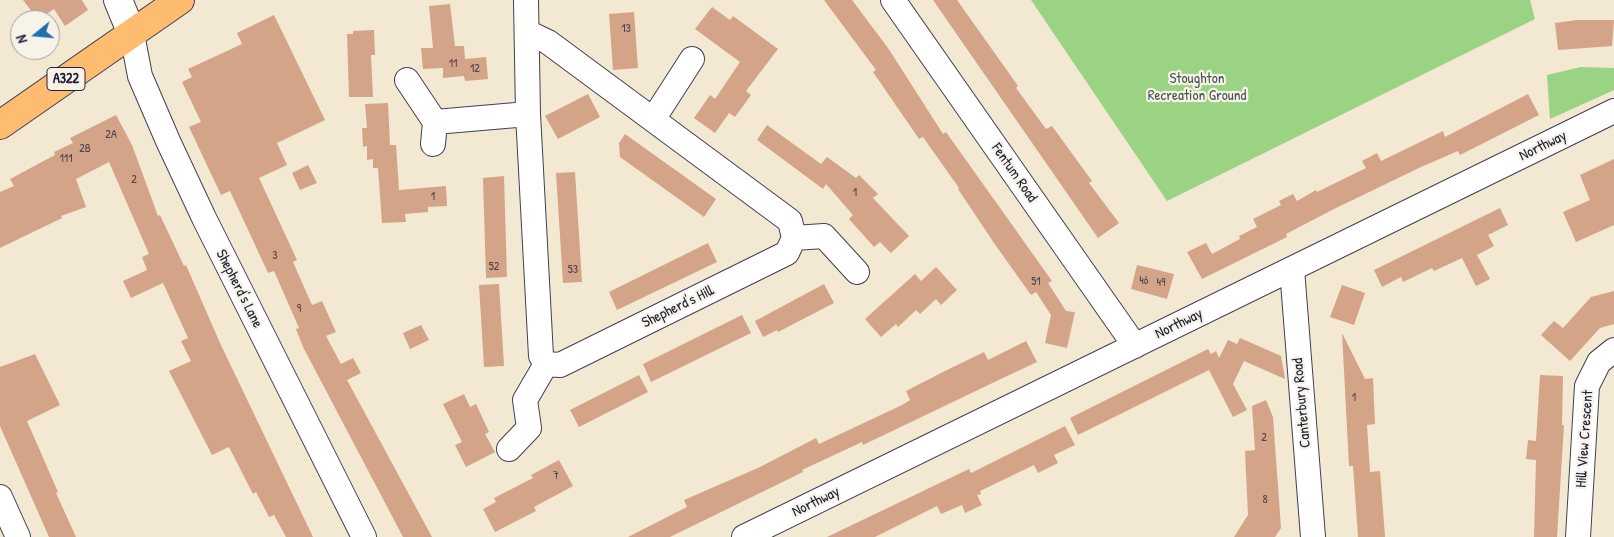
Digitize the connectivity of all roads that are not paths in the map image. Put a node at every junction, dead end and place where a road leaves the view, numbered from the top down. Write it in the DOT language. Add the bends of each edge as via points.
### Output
graph roads {
  1 [pos="118,0"];
  2 [pos="180,0"];
  3 [pos="526,0"];
  4 [pos="893,0"];
  5 [pos="527,32"];
  6 [pos="132,34"];
  7 [pos="692,60"];
  8 [pos="407,80"];
  9 [pos="1614,111"];
  10 [pos="528,114"];
  11 [pos="654,118"];
  12 [pos="0,124"];
  13 [pos="794,238"];
  14 [pos="1292,269"];
  15 [pos="857,272"];
  16 [pos="1135,346"];
  17 [pos="1614,350"];
  18 [pos="546,364"];
  19 [pos="509,449"];
  20 [pos="0,497"];
  21 [pos="18,537"];
  22 [pos="364,537"];
  23 [pos="744,537"];
  24 [pos="1313,537"];
  25 [pos="1578,537"];
  1 -- 6 [label="street"];
  2 -- 6 [label="main road, A322"];
  3 -- 5 [label="street"];
  4 -- 16 [label="street, Fentum Road"];
  5 -- 10 [label="street"];
  5 -- 11 [label="street" via="548,42"];
  6 -- 12 [label="main road, A322"];
  6 -- 22 [label="street, Shepherd's Lane" via="140,76 168,141"];
  7 -- 11 [label="street"];
  8 -- 10 [label="street" via="434,133"];
  9 -- 14 [label="street, Northway"];
  10 -- 18 [label="street" via="541,356"];
  11 -- 13 [label="street" via="790,221"];
  13 -- 15 [label="street" via="824,236"];
  13 -- 18 [label="street, Shepherd's Hill" via="787,253 560,365"];
  14 -- 16 [label="street, Northway"];
  14 -- 24 [label="street, Canterbury Road"];
  16 -- 23 [label="street, Northway"];
  17 -- 25 [label="street, Hill View Crescent" via="1599,362 1587,386"];
  18 -- 19 [label="street" via="526,400 528,428"];
  20 -- 21 [label="street"];
}
